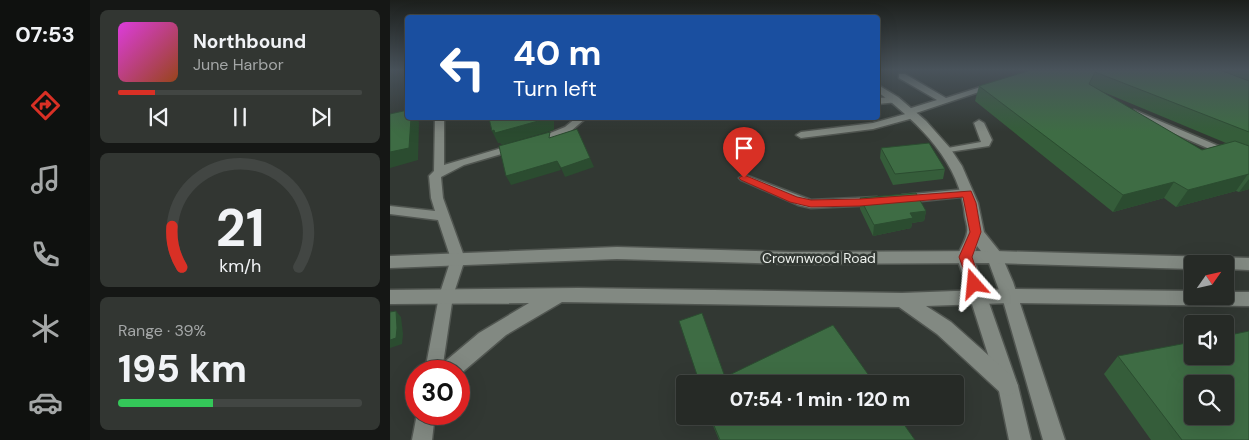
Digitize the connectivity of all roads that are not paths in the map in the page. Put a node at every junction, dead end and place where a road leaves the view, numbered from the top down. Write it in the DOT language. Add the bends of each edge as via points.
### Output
graph roads {
  1 [pos="882,91"];
  2 [pos="927,91"];
  3 [pos="979,91"];
  4 [pos="895,100"];
  5 [pos="880,101"];
  6 [pos="945,101"];
  7 [pos="1122,108"];
  8 [pos="912,113"];
  9 [pos="439,120"];
  10 [pos="578,120"];
  11 [pos="979,123"];
  12 [pos="801,136"];
  13 [pos="946,151"];
  14 [pos="1249,163"];
  15 [pos="439,171"];
  16 [pos="744,178"];
  17 [pos="967,193"];
  18 [pos="390,210"];
  19 [pos="441,216"];
  20 [pos="975,232"];
  21 [pos="965,257"];
  22 [pos="994,257"];
  23 [pos="458,259"];
  24 [pos="390,262"];
  25 [pos="1249,264"];
  26 [pos="560,295"];
  27 [pos="446,296"];
  28 [pos="1010,296"];
  29 [pos="390,297"];
  30 [pos="979,297"];
  31 [pos="1249,299"];
  32 [pos="902,300"];
  33 [pos="435,360"];
  34 [pos="460,360"];
  35 [pos="1008,386"];
  36 [pos="424,425"];
  37 [pos="422,440"];
  38 [pos="1020,440"];
  39 [pos="1054,440"];
  1 -- 4 [label="main road"];
  2 -- 6 [label="lane"];
  3 -- 6 [label="lane"];
  4 -- 5 [label="lane"];
  4 -- 8 [label="main road"];
  6 -- 8 [label="lane"];
  7 -- 14 [label="lane"];
  8 -- 12 [label="lane" via="873,126"];
  8 -- 13 [label="main road" via="934,133"];
  9 -- 15 [label="lane"];
  10 -- 15 [label="lane" via="555,135"];
  11 -- 13 [label="lane" via="985,144"];
  13 -- 17 [label="main road"];
  15 -- 19 [label="lane" via="435,180"];
  16 -- 17 [label="lane" via="811,204"];
  17 -- 20 [label="main road"];
  18 -- 19 [label="lane"];
  19 -- 23 [label="lane"];
  20 -- 21 [label="main road"];
  20 -- 22 [label="main road"];
  21 -- 22 [label="main road, Crownwood Road"];
  21 -- 23 [label="main road, Crownwood Road" via="790,258 617,253"];
  21 -- 30 [label="main road"];
  22 -- 25 [label="main road, Crownwood Road"];
  22 -- 28 [label="main road"];
  23 -- 24 [label="main road, Crownwood Road"];
  23 -- 27 [label="lane"];
  26 -- 27 [label="main road"];
  26 -- 32 [label="main road"];
  26 -- 34 [label="main road" via="516,318"];
  27 -- 29 [label="main road"];
  27 -- 33 [label="lane"];
  28 -- 30 [label="main road"];
  28 -- 31 [label="main road"];
  28 -- 39 [label="main road"];
  30 -- 32 [label="main road"];
  30 -- 35 [label="main road"];
  32 -- 35 [label="main road" via="944,328"];
  35 -- 38 [label="main road"];
  36 -- 37 [label="lane"];
}
